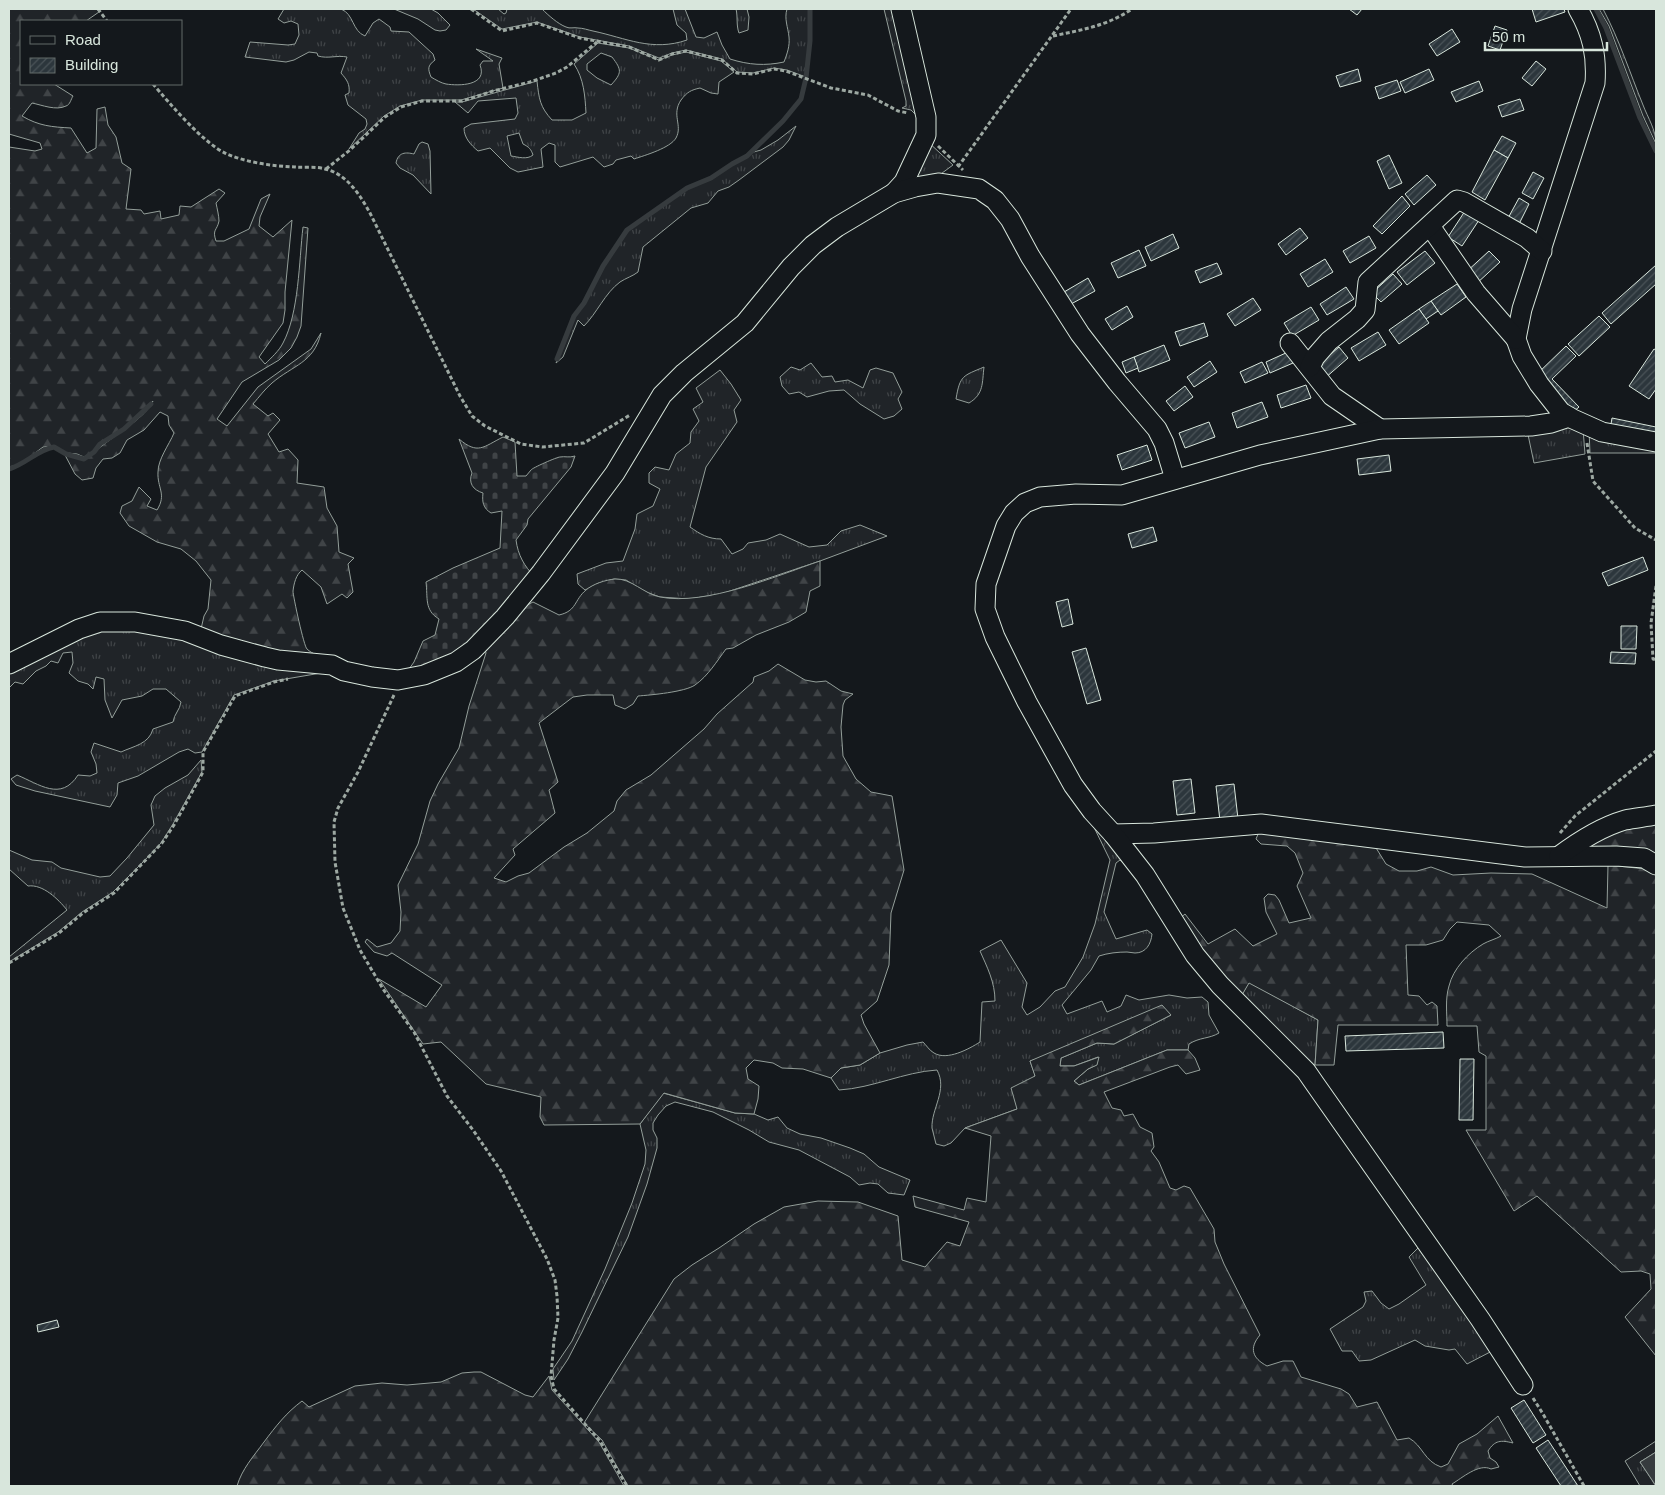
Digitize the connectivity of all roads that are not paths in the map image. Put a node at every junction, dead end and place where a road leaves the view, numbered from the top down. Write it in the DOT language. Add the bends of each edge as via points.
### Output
graph roads {
  1 [pos="900,9"];
  2 [pos="1578,9"];
  3 [pos="894,193"];
  4 [pos="1430,226"];
  5 [pos="1542,251"];
  6 [pos="1516,339"];
  7 [pos="1290,343"];
  8 [pos="1310,367"];
  9 [pos="1577,420"];
  10 [pos="1380,429"];
  11 [pos="1656,442"];
  12 [pos="1175,479"];
  13 [pos="9,664"];
  14 [pos="1656,815"];
  15 [pos="1113,834"];
  16 [pos="1552,856"];
  17 [pos="1656,865"];
  18 [pos="1523,1385"];
  1 -- 3 [label="street" via="926,116 926,135 904,182"];
  2 -- 5 [label="street" via="1586,22 1593,47 1596,83"];
  3 -- 12 [label="street" via="938,183 979,189 995,200 1080,334 1157,429"];
  3 -- 13 [label="street" via="812,245 745,323 684,373 662,396 615,473 552,559 505,617 474,650 456,662 424,675 398,680 372,677 332,665 278,660 221,645 185,631 135,622 100,622"];
  4 -- 5 [label="street" via="1457,200 1528,238"];
  4 -- 6 [label="street" via="1476,293"];
  4 -- 8 [label="street" via="1368,282 1365,310 1329,340"];
  5 -- 6 [label="street" via="1522,309"];
  6 -- 9 [label="street" via="1539,384 1561,412"];
  7 -- 8 [label="street"];
  8 -- 10 [label="street" via="1332,396"];
  9 -- 10 [label="street" via="1531,426"];
  9 -- 11 [label="street" via="1602,432"];
  10 -- 12 [label="street" via="1268,453"];
  12 -- 15 [label="street" via="1122,495 1076,494 1040,497 1025,503 1006,526 986,584 985,609 992,630 1027,702 1073,785"];
  14 -- 16 [label="street" via="1624,820"];
  15 -- 16 [label="street" via="1261,824 1525,857"];
  15 -- 18 [label="street" via="1145,875 1195,955 1220,986 1306,1071"];
  16 -- 17 [label="street" via="1644,858"];
}
